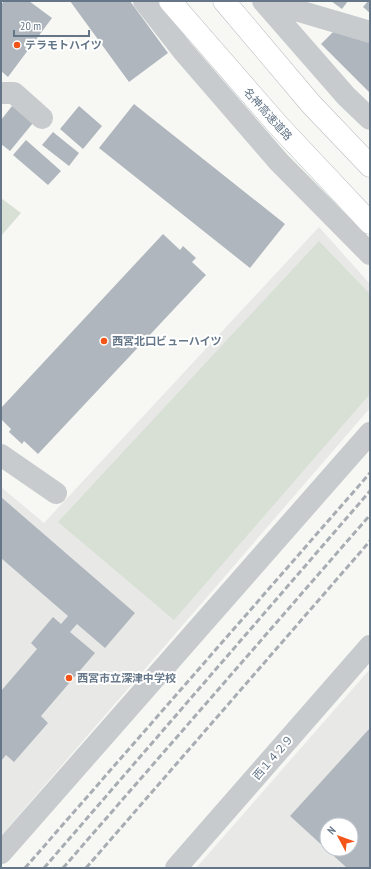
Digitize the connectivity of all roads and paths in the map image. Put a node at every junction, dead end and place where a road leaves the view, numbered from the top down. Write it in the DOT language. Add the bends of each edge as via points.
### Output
graph roads {
  1 [pos="144,1"];
  2 [pos="170,1"];
  3 [pos="224,1"];
  4 [pos="264,1"];
  5 [pos="370,32"];
  6 [pos="1,93"];
  7 [pos="42,118"];
  8 [pos="370,120"];
  9 [pos="370,166"];
  10 [pos="370,224"];
  11 [pos="370,254"];
  12 [pos="370,433"];
  13 [pos="1,455"];
  14 [pos="56,493"];
  15 [pos="370,646"];
  16 [pos="1,853"];
  17 [pos="176,868"];
  1 -- 11 [label="street" via="182,51 279,162"];
  2 -- 10 [label="highway, 名神高速道路" via="278,125"];
  3 -- 9 [label="highway" via="311,104"];
  4 -- 5 [label="street"];
  4 -- 8 [label="street"];
  6 -- 7 [label="street" via="14,93"];
  12 -- 16 [label="street"];
  13 -- 14 [label="street"];
  15 -- 17 [label="street, 西１４２９"];
}
